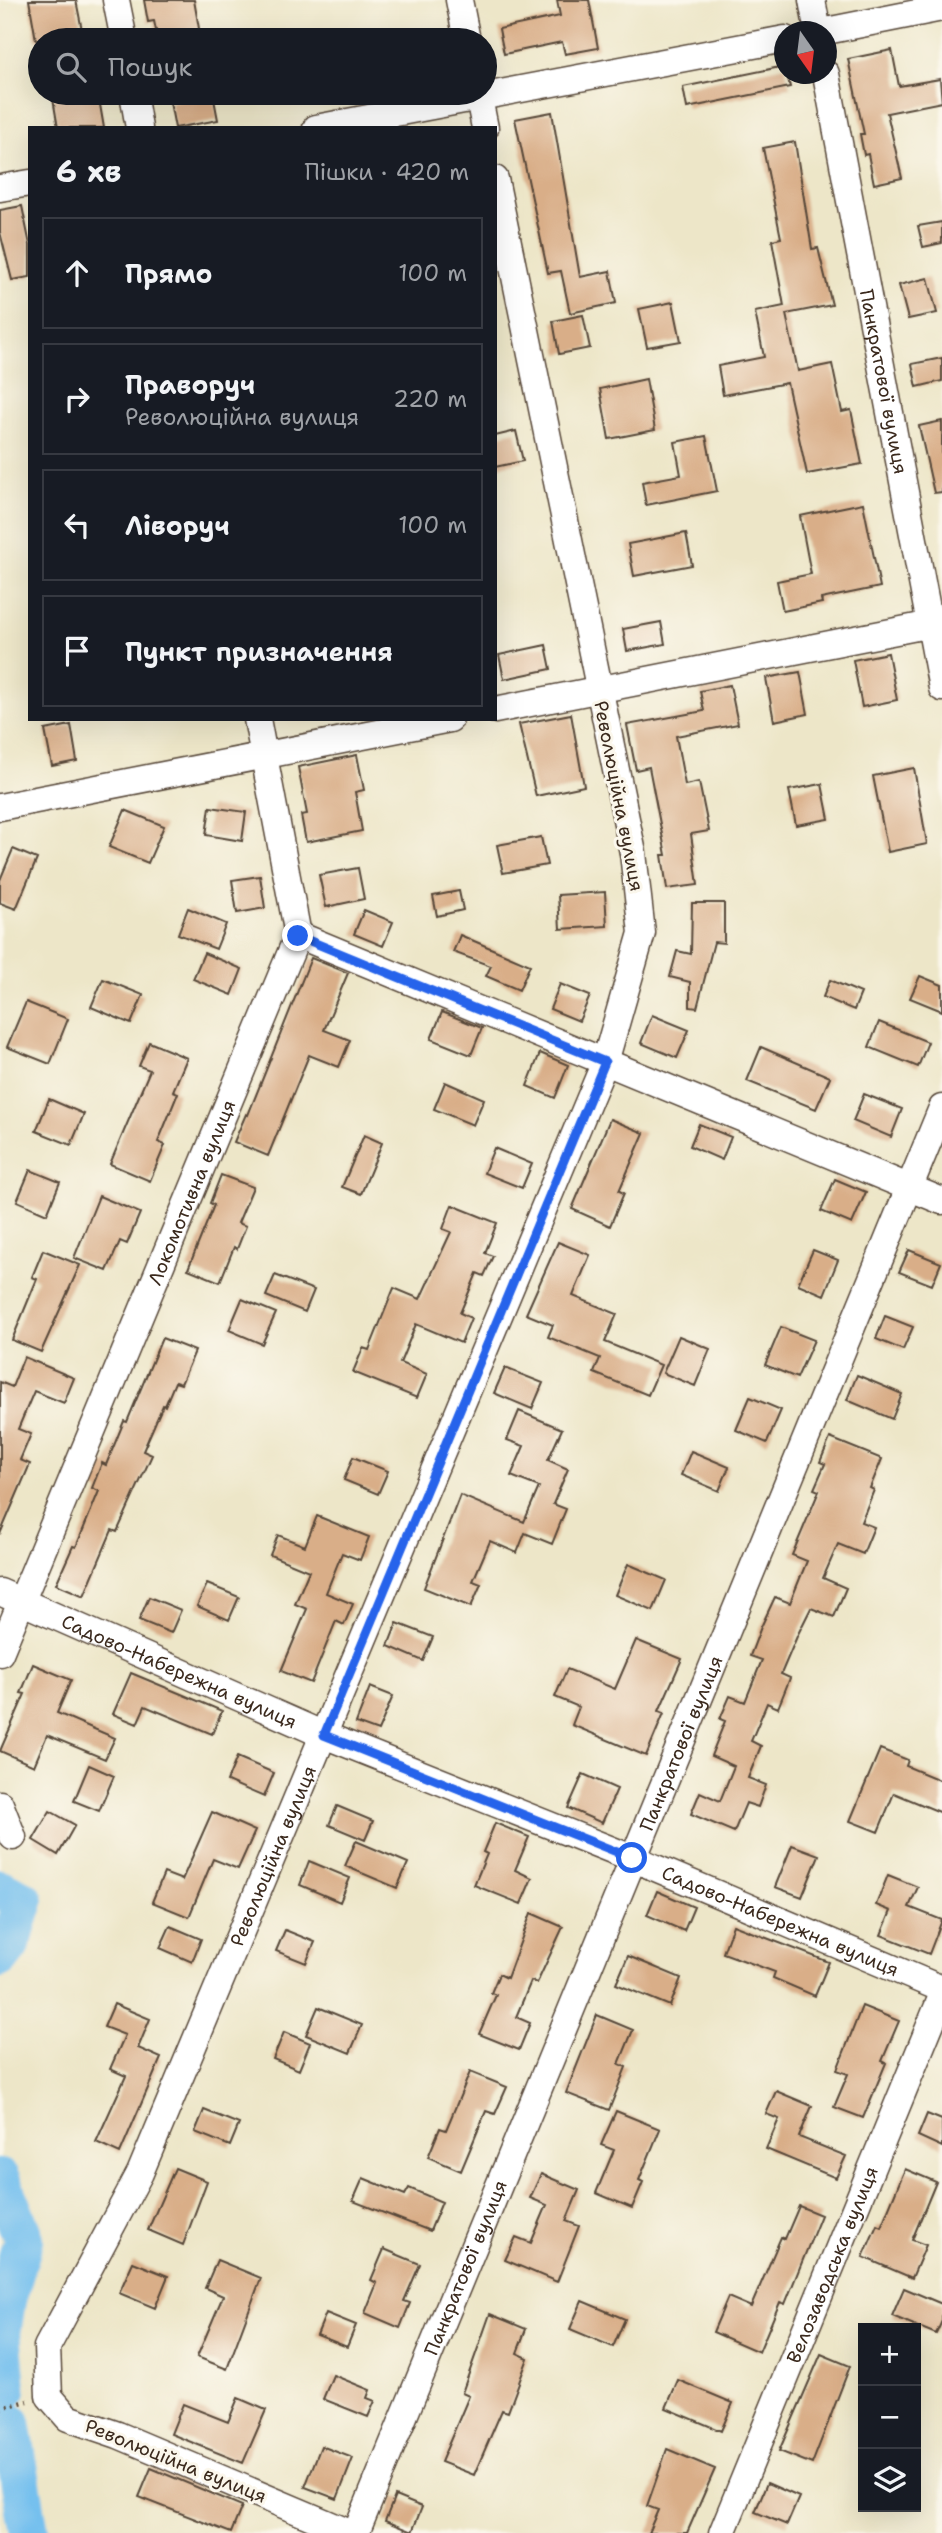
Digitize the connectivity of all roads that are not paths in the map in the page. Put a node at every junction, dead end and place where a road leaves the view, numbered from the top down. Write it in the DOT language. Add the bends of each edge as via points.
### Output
graph roads {
  1 [pos="116,0"];
  2 [pos="459,0"];
  3 [pos="811,0"];
  4 [pos="942,8"];
  5 [pos="817,21"];
  6 [pos="122,28"];
  7 [pos="465,28"];
  8 [pos="837,29"];
  9 [pos="774,40"];
  10 [pos="828,84"];
  11 [pos="497,91"];
  12 [pos="135,105"];
  13 [pos="429,105"];
  14 [pos="480,105"];
  15 [pos="139,126"];
  16 [pos="326,126"];
  17 [pos="485,126"];
  18 [pos="28,183"];
  19 [pos="0,188"];
  20 [pos="497,189"];
  21 [pos="936,623"];
  22 [pos="942,688"];
  23 [pos="598,689"];
  24 [pos="497,710"];
  25 [pos="257,721"];
  26 [pos="440,721"];
  27 [pos="264,757"];
  28 [pos="0,807"];
  29 [pos="298,936"];
  30 [pos="605,1062"];
  31 [pos="942,1108"];
  32 [pos="910,1187"];
  33 [pos="942,1200"];
  34 [pos="10,1598"];
  35 [pos="0,1653"];
  36 [pos="324,1735"];
  37 [pos="0,1804"];
  38 [pos="13,1837"];
  39 [pos="632,1858"];
  40 [pos="942,1989"];
  41 [pos="942,1996"];
  42 [pos="350,2533"];
  43 [pos="356,2533"];
  44 [pos="722,2533"];
  1 -- 6 [label="street"];
  2 -- 7 [label="street"];
  3 -- 5 [label="street"];
  4 -- 8 [label="street"];
  9 -- 11 [label="street"];
  10 -- 21 [label="street, Панкратової вулиця"];
  12 -- 15 [label="street"];
  13 -- 16 [label="street"];
  14 -- 17 [label="street"];
  18 -- 19 [label="street"];
  20 -- 23 [label="street, Революційна вулиця"];
  21 -- 22 [label="street, Панкратової вулиця"];
  21 -- 23 [label="street"];
  23 -- 24 [label="street"];
  23 -- 30 [label="street, Революційна вулиця" via="633,853 642,933"];
  25 -- 27 [label="street"];
  26 -- 27 [label="street"];
  27 -- 28 [label="street"];
  27 -- 29 [label="street"];
  29 -- 30 [label="street"];
  29 -- 34 [label="street, Локомотивна вулиця"];
  30 -- 32 [label="street"];
  30 -- 36 [label="street, Революційна вулиця"];
  31 -- 32 [label="street, Панкратової вулиця"];
  32 -- 33 [label="street"];
  32 -- 39 [label="street, Панкратової вулиця"];
  34 -- 35 [label="street, Локомотивна вулиця"];
  34 -- 36 [label="street, Садово-Набережна вулиця"];
  36 -- 39 [label="street, Садово-Набережна вулиця"];
  36 -- 42 [label="street, Революційна вулиця" via="139,2173 47,2347 46,2378 49,2396 68,2418"];
  37 -- 38 [label="street"];
  39 -- 40 [label="street, Садово-Набережна вулиця"];
  39 -- 43 [label="street, Панкратової вулиця"];
  41 -- 44 [label="street, Велозаводська вулиця"];
}
